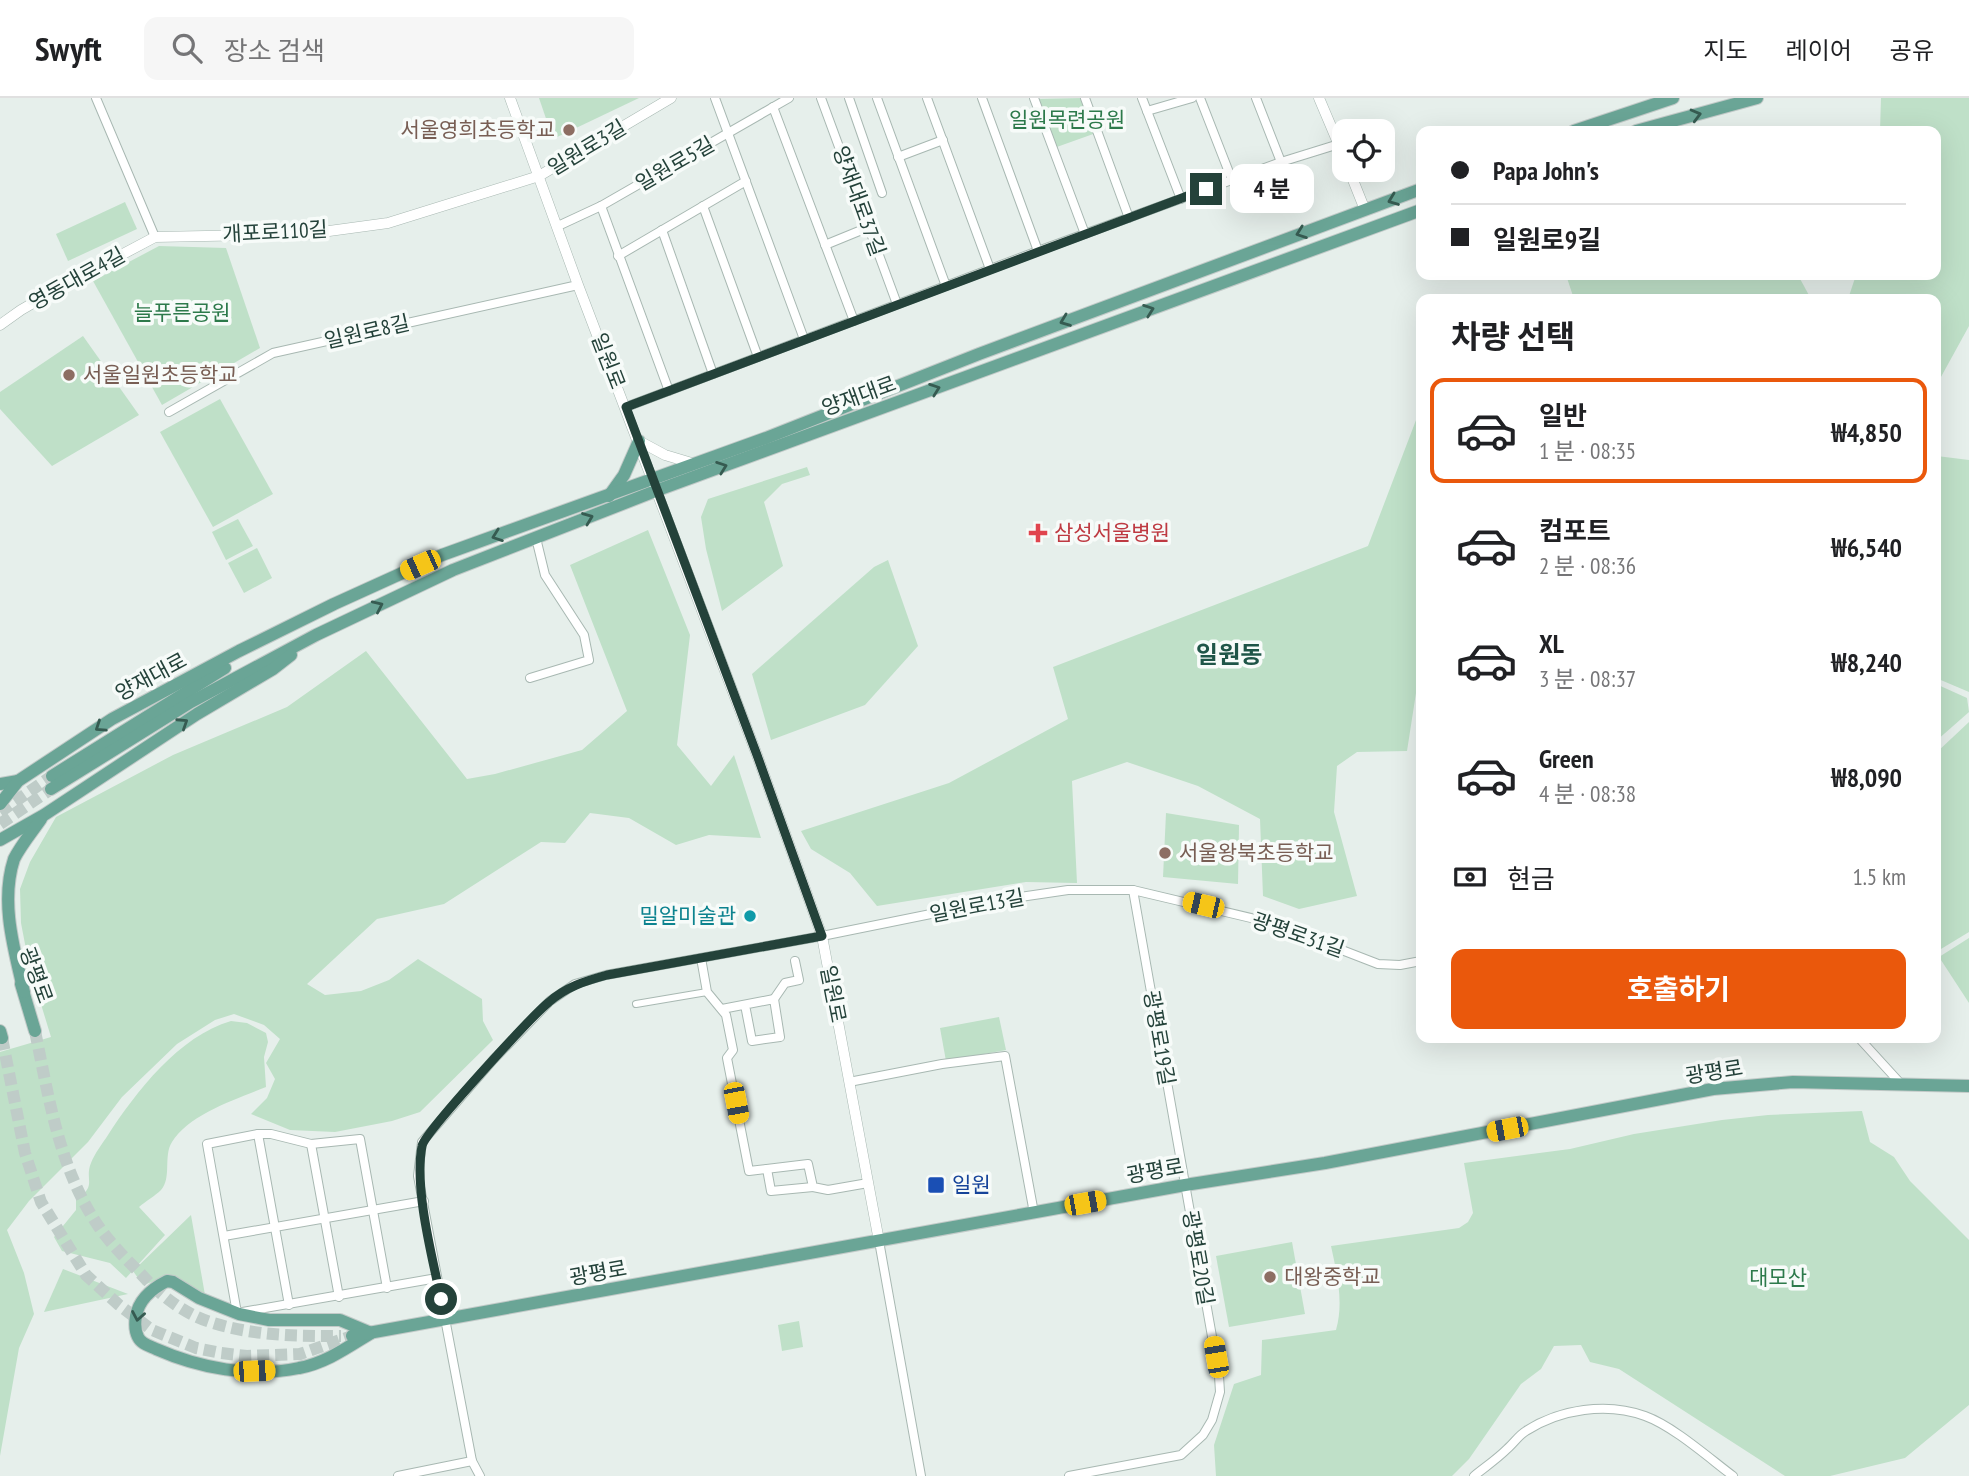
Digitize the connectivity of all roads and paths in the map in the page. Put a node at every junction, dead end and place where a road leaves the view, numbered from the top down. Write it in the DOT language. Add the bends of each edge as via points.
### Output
graph roads {
  1 [pos="96,98"];
  2 [pos="510,98"];
  3 [pos="671,98"];
  4 [pos="715,98"];
  5 [pos="789,98"];
  6 [pos="821,98"];
  7 [pos="849,98"];
  8 [pos="877,98"];
  9 [pos="927,98"];
  10 [pos="982,98"];
  11 [pos="1034,98"];
  12 [pos="1085,98"];
  13 [pos="1142,98"];
  14 [pos="1192,98"];
  15 [pos="1200,98"];
  16 [pos="1256,98"];
  17 [pos="1319,98"];
  18 [pos="1673,98"];
  19 [pos="1757,98"];
  20 [pos="774,107"];
  21 [pos="1147,111"];
  22 [pos="1589,126"];
  23 [pos="1654,126"];
  24 [pos="1332,128"];
  25 [pos="729,134"];
  26 [pos="943,140"];
  27 [pos="1332,146"];
  28 [pos="898,157"];
  29 [pos="1281,162"];
  30 [pos="539,176"];
  31 [pos="1232,180"];
  32 [pos="746,181"];
  33 [pos="1354,182"];
  34 [pos="1416,191"];
  35 [pos="883,193"];
  36 [pos="1181,199"];
  37 [pos="601,206"];
  38 [pos="703,206"];
  39 [pos="1365,210"];
  40 [pos="1416,212"];
  41 [pos="1129,218"];
  42 [pos="558,226"];
  43 [pos="869,227"];
  44 [pos="1372,229"];
  45 [pos="662,230"];
  46 [pos="1085,234"];
  47 [pos="155,237"];
  48 [pos="825,245"];
  49 [pos="1038,251"];
  50 [pos="618,256"];
  51 [pos="990,269"];
  52 [pos="578,285"];
  53 [pos="946,286"];
  54 [pos="897,304"];
  55 [pos="854,321"];
  56 [pos="0,325"];
  57 [pos="804,340"];
  58 [pos="758,357"];
  59 [pos="713,374"];
  60 [pos="669,391"];
  61 [pos="626,407"];
  62 [pos="169,412"];
  63 [pos="639,441"];
  64 [pos="696,464"];
  65 [pos="656,485"];
  66 [pos="609,496"];
  67 [pos="536,538"];
  68 [pos="334,604"];
  69 [pos="316,635"];
  70 [pos="530,678"];
  71 [pos="18,781"];
  72 [pos="0,785"];
  73 [pos="0,804"];
  74 [pos="44,815"];
  75 [pos="0,839"];
  76 [pos="1133,890"];
  77 [pos="0,932"];
  78 [pos="822,936"];
  79 [pos="701,958"];
  80 [pos="795,961"];
  81 [pos="1416,962"];
  82 [pos="24,992"];
  83 [pos="707,992"];
  84 [pos="774,999"];
  85 [pos="636,1004"];
  86 [pos="745,1005"];
  87 [pos="722,1009"];
  88 [pos="35,1031"];
  89 [pos="1863,1043"];
  90 [pos="849,1082"];
  91 [pos="1900,1084"];
  92 [pos="1969,1086"];
  93 [pos="258,1134"];
  94 [pos="311,1144"];
  95 [pos="767,1169"];
  96 [pos="868,1183"];
  97 [pos="1185,1185"];
  98 [pos="813,1187"];
  99 [pos="424,1201"];
  100 [pos="374,1210"];
  101 [pos="1034,1213"];
  102 [pos="324,1218"];
  103 [pos="276,1227"];
  104 [pos="224,1236"];
  105 [pos="879,1241"];
  106 [pos="437,1278"];
  107 [pos="387,1288"];
  108 [pos="339,1297"];
  109 [pos="289,1305"];
  110 [pos="445,1321"];
  111 [pos="371,1333"];
  112 [pos="352,1336"];
  113 [pos="472,1461"];
  114 [pos="398,1476"];
  115 [pos="480,1476"];
  116 [pos="921,1476"];
  117 [pos="1069,1476"];
  118 [pos="1474,1476"];
  119 [pos="1734,1476"];
  1 -- 47 [label="street"];
  2 -- 30 [label="street, 일원로"];
  3 -- 30 [label="street, 일원로3길"];
  4 -- 25 [label="street"];
  5 -- 20 [label="street, 일원로5길"];
  6 -- 43 [label="street, 양재대로37길"];
  7 -- 35 [label="street"];
  8 -- 28 [label="street"];
  9 -- 26 [label="street"];
  10 -- 49 [label="street"];
  11 -- 46 [label="street"];
  12 -- 41 [label="street"];
  13 -- 21 [label="street"];
  14 -- 21 [label="street"];
  15 -- 31 [label="street"];
  16 -- 29 [label="street"];
  17 -- 24 [label="street"];
  18 -- 22 [label="main road"];
  23 -- 19 [label="main road, one-way"];
  20 -- 25 [label="street, 일원로5길"];
  20 -- 48 [label="street"];
  21 -- 36 [label="street"];
  25 -- 32 [label="street"];
  25 -- 37 [label="street, 일원로5길"];
  26 -- 28 [label="street"];
  26 -- 51 [label="street"];
  27 -- 29 [label="street"];
  28 -- 53 [label="street"];
  29 -- 31 [label="street"];
  30 -- 42 [label="street, 일원로"];
  30 -- 47 [label="street, 개포로110길" via="380,224 307,234"];
  31 -- 36 [label="street"];
  32 -- 38 [label="street"];
  32 -- 57 [label="street"];
  33 -- 39 [label="street"];
  34 -- 39 [label="main road, 양재대로, one-way"];
  36 -- 41 [label="street"];
  37 -- 42 [label="street, 일원로5길"];
  37 -- 50 [label="street"];
  38 -- 45 [label="street"];
  38 -- 58 [label="street"];
  39 -- 44 [label="street"];
  39 -- 64 [label="main road, 양재대로, one-way"];
  40 -- 44 [label="main road, 양재대로"];
  41 -- 46 [label="street"];
  42 -- 52 [label="street, 일원로"];
  43 -- 48 [label="street"];
  43 -- 54 [label="street, 양재대로37길"];
  65 -- 44 [label="main road, 양재대로, one-way"];
  45 -- 50 [label="street"];
  45 -- 59 [label="street"];
  46 -- 49 [label="street"];
  47 -- 56 [label="street, 영동대로4길"];
  48 -- 55 [label="street"];
  49 -- 51 [label="street"];
  50 -- 60 [label="street"];
  51 -- 53 [label="street"];
  52 -- 61 [label="street, 일원로"];
  52 -- 62 [label="street, 일원로8길" via="273,353"];
  53 -- 54 [label="street"];
  54 -- 55 [label="street"];
  55 -- 57 [label="street"];
  57 -- 58 [label="street"];
  58 -- 59 [label="street"];
  59 -- 60 [label="street"];
  60 -- 61 [label="street"];
  61 -- 63 [label="street, 일원로"];
  63 -- 64 [label="street" via="664,455"];
  63 -- 65 [label="street, 일원로"];
  63 -- 66 [label="main road"];
  64 -- 65 [label="main road, 양재대로"];
  65 -- 66 [label="main road, 양재대로"];
  67 -- 65 [label="main road, 양재대로, one-way"];
  65 -- 78 [label="street, 일원로"];
  66 -- 68 [label="main road, 양재대로, one-way" via="442,555"];
  69 -- 67 [label="main road, 양재대로, one-way" via="453,570"];
  67 -- 70 [label="street" via="545,575 584,635 589,660"];
  68 -- 69 [label="main road, 양재대로" via="191,687 52,782"];
  68 -- 71 [label="main road, 양재대로, one-way" via="112,719"];
  74 -- 69 [label="main road, 양재대로, one-way" via="273,669"];
  71 -- 72 [label="main road"];
  71 -- 73 [label="main road, 양재대로"];
  74 -- 75 [label="main road, 양재대로"];
  74 -- 82 [label="main road" via="14,859 4,894 4,912"];
  76 -- 78 [label="street, 일원로13길" via="1069,890 1000,900"];
  76 -- 81 [label="street, 광평로31길" via="1272,923 1378,964"];
  76 -- 97 [label="street, 광평로19길"];
  77 -- 82 [label="main road, 광평로"];
  78 -- 79 [label="street, 일원로13길"];
  78 -- 90 [label="street, 일원로"];
  79 -- 83 [label="street"];
  79 -- 99 [label="street, 일원로13길" via="575,984 550,1001 422,1142 418,1176"];
  80 -- 84 [label="street" via="799,980 785,983"];
  82 -- 88 [label="main road, 광평로"];
  83 -- 85 [label="street"];
  83 -- 87 [label="street"];
  84 -- 86 [label="street"];
  84 -- 86 [label="street" via="780,1037 752,1041"];
  86 -- 87 [label="street"];
  87 -- 95 [label="street" via="733,1050 727,1058 749,1171"];
  89 -- 91 [label="street"];
  90 -- 96 [label="street, 일원로"];
  90 -- 101 [label="street" via="1005,1056"];
  91 -- 92 [label="main road, 광평로"];
  91 -- 97 [label="main road, 광평로" via="1793,1082 1713,1089"];
  93 -- 94 [label="street"];
  93 -- 103 [label="street"];
  93 -- 104 [label="street" via="207,1143"];
  94 -- 100 [label="street" via="360,1139"];
  94 -- 102 [label="street"];
  95 -- 98 [label="street" via="771,1191"];
  95 -- 98 [label="street" via="808,1164"];
  96 -- 98 [label="street"];
  96 -- 105 [label="street, 일원로"];
  97 -- 101 [label="main road, 광평로"];
  97 -- 117 [label="street, 광평로20길" via="1219,1376 1219,1400 1212,1420 1181,1455"];
  99 -- 100 [label="street"];
  99 -- 106 [label="street"];
  100 -- 102 [label="street"];
  100 -- 107 [label="street"];
  101 -- 105 [label="main road, 광평로"];
  102 -- 103 [label="street"];
  102 -- 108 [label="street"];
  103 -- 104 [label="street"];
  103 -- 109 [label="street"];
  104 -- 109 [label="street" via="237,1313"];
  105 -- 110 [label="main road, 광평로"];
  105 -- 116 [label="street, 일원로"];
  106 -- 107 [label="street"];
  106 -- 110 [label="street"];
  107 -- 108 [label="street"];
  108 -- 109 [label="street"];
  110 -- 111 [label="main road, 광평로"];
  110 -- 113 [label="street"];
  111 -- 111 [label="main road, one-way" via="340,1320 269,1320 239,1314 167,1281 149,1293 135,1320 143,1343 196,1363 237,1371 298,1368 326,1360"];
  111 -- 112 [label="main road, 광평로"];
  113 -- 114 [label="street"];
  113 -- 115 [label="street"];
  118 -- 119 [label="street" via="1535,1426 1565,1413 1621,1410 1651,1418"];
}
